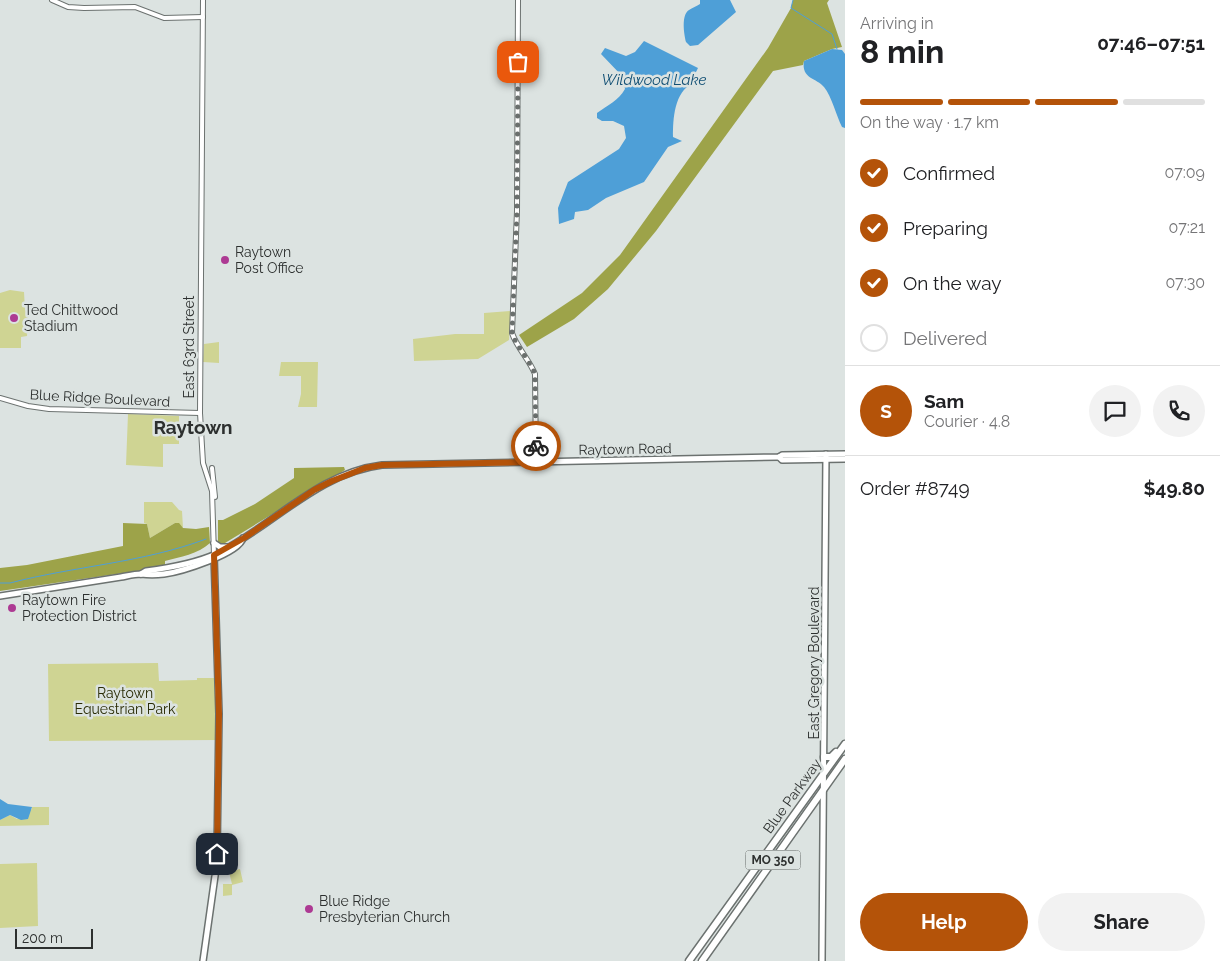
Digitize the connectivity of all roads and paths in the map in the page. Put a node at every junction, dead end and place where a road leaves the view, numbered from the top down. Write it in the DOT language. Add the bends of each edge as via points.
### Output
graph roads {
  1 [pos="52,0"];
  2 [pos="203,0"];
  3 [pos="518,0"];
  4 [pos="203,17"];
  5 [pos="0,398"];
  6 [pos="200,413"];
  7 [pos="845,454"];
  8 [pos="826,457"];
  9 [pos="845,459"];
  10 [pos="536,462"];
  11 [pos="212,468"];
  12 [pos="213,501"];
  13 [pos="244,538"];
  14 [pos="214,543"];
  15 [pos="228,547"];
  16 [pos="214,557"];
  17 [pos="0,596"];
  18 [pos="845,742"];
  19 [pos="824,757"];
  20 [pos="845,758"];
  21 [pos="824,773"];
  22 [pos="824,788"];
  23 [pos="751,875"];
  24 [pos="748,895"];
  25 [pos="690,960"];
  26 [pos="202,961"];
  27 [pos="702,961"];
  28 [pos="822,961"];
  1 -- 4 [label="street" via="68,7 135,7 164,18"];
  2 -- 4 [label="street, East 63rd Street"];
  3 -- 10 [label="street" via="517,211 512,333 535,374"];
  4 -- 6 [label="street, East 63rd Street"];
  5 -- 6 [label="street, Blue Ridge Boulevard" via="49,409"];
  6 -- 12 [label="street, East 63rd Street" via="202,459"];
  7 -- 8 [label="main road, Raytown Road"];
  8 -- 9 [label="main road, Raytown Road"];
  8 -- 10 [label="main road, Raytown Road"];
  8 -- 19 [label="main road, East Gregory Boulevard"];
  10 -- 13 [label="main road, Raytown Road" via="382,465 358,470 314,490"];
  11 -- 12 [label="street"];
  12 -- 14 [label="street, East 63rd Street"];
  13 -- 15 [label="main road"];
  13 -- 16 [label="main road" via="235,547"];
  14 -- 15 [label="main road"];
  14 -- 16 [label="street, East 63rd Street"];
  15 -- 16 [label="main road"];
  16 -- 17 [label="main road" via="141,574"];
  16 -- 26 [label="main road, East 63rd Street" via="219,714 217,847"];
  18 -- 19 [label="highway" via="833,756"];
  18 -- 21 [label="highway, Blue Parkway / MO 350"];
  19 -- 21 [label="main road, East Gregory Boulevard"];
  20 -- 22 [label="highway, Blue Parkway / MO 350"];
  21 -- 22 [label="main road, East Gregory Boulevard"];
  21 -- 23 [label="highway, Blue Parkway / MO 350"];
  22 -- 24 [label="highway, Blue Parkway / MO 350"];
  22 -- 28 [label="main road, East Gregory Boulevard"];
  23 -- 24 [label="highway"];
  23 -- 25 [label="highway, Blue Parkway / MO 350"];
  24 -- 27 [label="highway, Blue Parkway / MO 350"];
}
